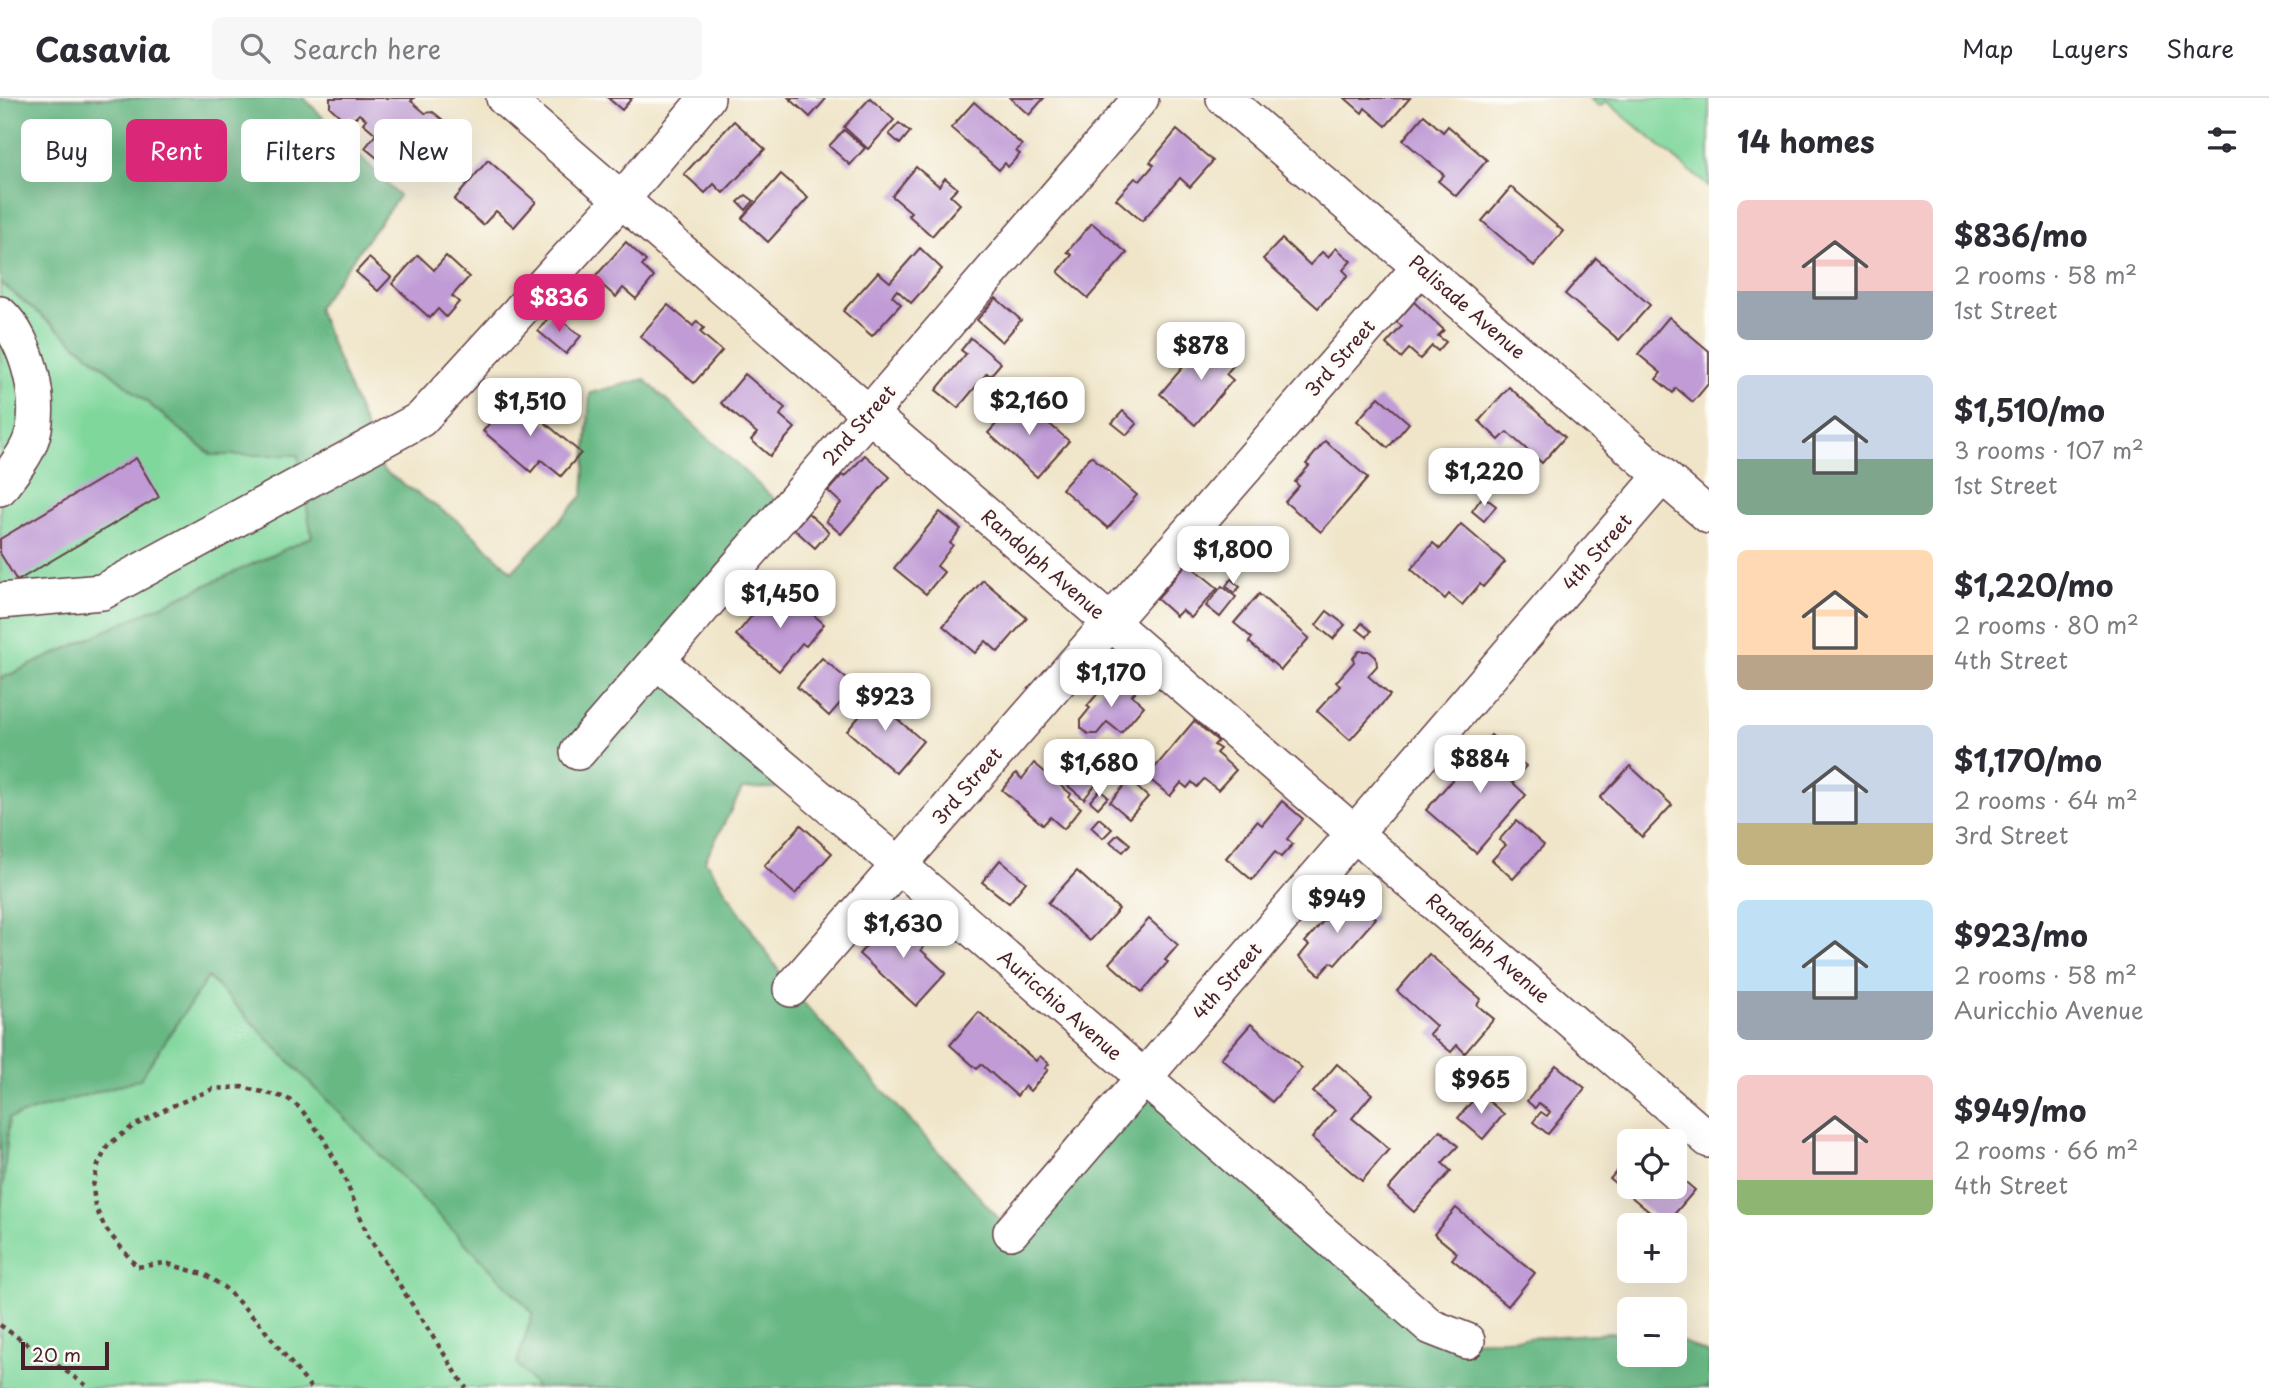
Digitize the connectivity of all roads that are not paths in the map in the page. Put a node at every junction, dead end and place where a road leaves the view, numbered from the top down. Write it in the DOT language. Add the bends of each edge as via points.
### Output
graph roads {
  1 [pos="504,98"];
  2 [pos="707,98"];
  3 [pos="1141,98"];
  4 [pos="1224,98"];
  5 [pos="622,199"];
  6 [pos="1420,267"];
  7 [pos="0,314"];
  8 [pos="869,414"];
  9 [pos="1662,476"];
  10 [pos="0,488"];
  11 [pos="1709,516"];
  12 [pos="0,601"];
  13 [pos="1110,622"];
  14 [pos="657,661"];
  15 [pos="578,752"];
  16 [pos="1355,833"];
  17 [pos="899,865"];
  18 [pos="792,989"];
  19 [pos="1144,1078"];
  20 [pos="1709,1140"];
  21 [pos="1011,1232"];
  22 [pos="1468,1341"];
  1 -- 5 [label="street, Randolph Avenue"];
  2 -- 5 [label="street"];
  3 -- 8 [label="street, 2nd Street"];
  4 -- 6 [label="street, Palisade Avenue"];
  5 -- 8 [label="street, Randolph Avenue"];
  5 -- 12 [label="street" via="421,419 102,593"];
  6 -- 9 [label="street, Palisade Avenue"];
  6 -- 13 [label="street, 3rd Street"];
  7 -- 10 [label="street" via="9,322 31,370 36,405 31,442"];
  8 -- 13 [label="street, Randolph Avenue"];
  8 -- 14 [label="street, 2nd Street"];
  9 -- 11 [label="street, Palisade Avenue"];
  9 -- 16 [label="street, 4th Street"];
  13 -- 16 [label="street, Randolph Avenue"];
  13 -- 17 [label="street, 3rd Street"];
  14 -- 15 [label="street, 2nd Street"];
  14 -- 17 [label="street, Auricchio Avenue"];
  16 -- 19 [label="street, 4th Street"];
  16 -- 20 [label="street, Randolph Avenue"];
  17 -- 18 [label="street, 3rd Street"];
  17 -- 19 [label="street, Auricchio Avenue"];
  19 -- 21 [label="street, 4th Street"];
  19 -- 22 [label="street, Auricchio Avenue" via="1430,1327"];
}
